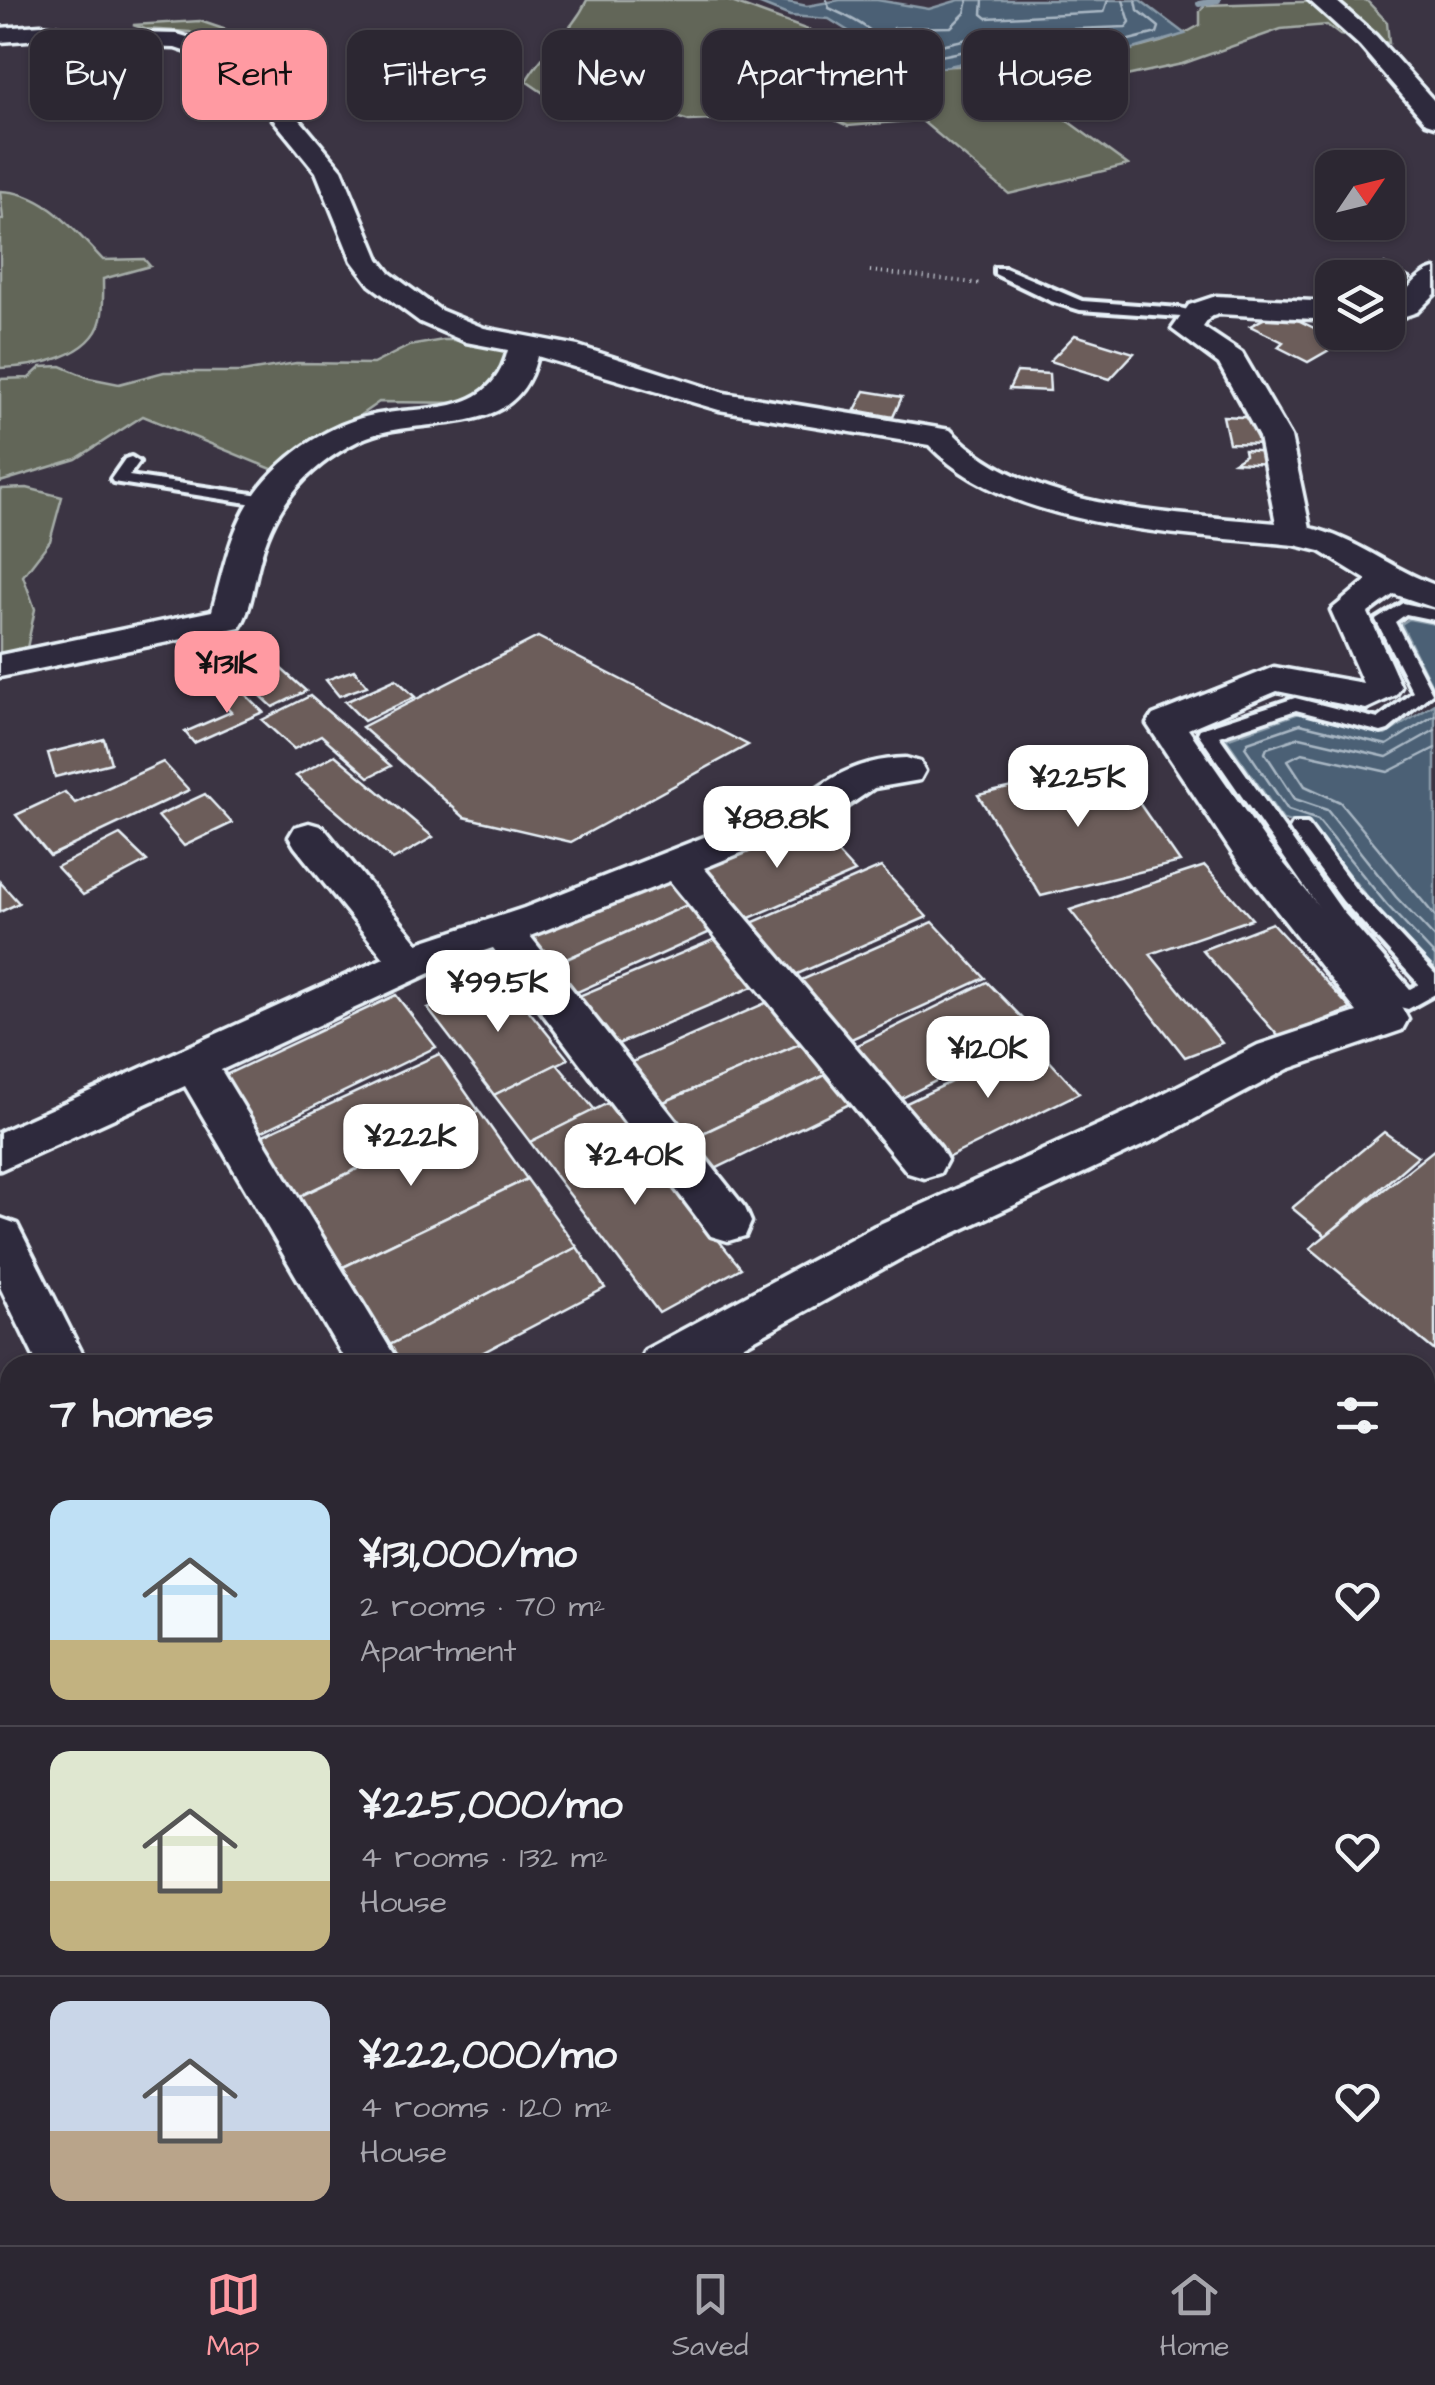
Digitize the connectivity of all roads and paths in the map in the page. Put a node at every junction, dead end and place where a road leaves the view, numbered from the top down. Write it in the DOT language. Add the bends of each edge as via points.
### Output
graph roads {
  1 [pos="1321,0"];
  2 [pos="0,35"];
  3 [pos="1435,118"];
  4 [pos="1000,271"];
  5 [pos="1435,278"];
  6 [pos="1405,307"];
  7 [pos="1315,310"];
  8 [pos="1196,314"];
  9 [pos="524,345"];
  10 [pos="131,462"];
  11 [pos="268,501"];
  12 [pos="1295,535"];
  13 [pos="1390,580"];
  14 [pos="1435,596"];
  15 [pos="1435,616"];
  16 [pos="0,666"];
  17 [pos="906,771"];
  18 [pos="1300,829"];
  19 [pos="309,837"];
  20 [pos="677,862"];
  21 [pos="502,929"];
  22 [pos="411,963"];
  23 [pos="1434,985"];
  24 [pos="194,1063"];
  25 [pos="0,1152"];
  26 [pos="924,1160"];
  27 [pos="728,1222"];
  28 [pos="0,1238"];
  29 [pos="58,1355"];
  30 [pos="369,1355"];
  31 [pos="681,1355"];
  1 -- 3 [label="street" via="1368,41"];
  2 -- 9 [label="street" via="41,24 96,39 177,41 202,49 277,108 329,170 366,261 380,279 430,316 476,336"];
  4 -- 8 [label="lane" via="1065,301"];
  5 -- 6 [label="street"];
  7 -- 8 [label="street" via="1216,306"];
  8 -- 12 [label="street" via="1188,329 1231,359 1275,437"];
  9 -- 11 [label="street" via="516,382 498,398 439,418 376,424 343,438 300,466"];
  9 -- 12 [label="street" via="567,352 719,401 939,437 960,459 1102,516"];
  10 -- 11 [label="lane" via="119,480"];
  11 -- 16 [label="street" via="253,529 228,620"];
  12 -- 13 [label="street" via="1330,543"];
  13 -- 14 [label="street"];
  13 -- 31 [label="street" via="1349,610 1384,686 1366,697 1274,679 1166,724 1254,853 1387,1019 1273,1058 890,1241"];
  15 -- 23 [label="lane" via="1403,608 1385,620 1423,693 1380,726 1295,704 1207,733 1336,917 1408,1001"];
  17 -- 20 [label="street" via="878,770 822,805"];
  18 -- 23 [label="lane" via="1350,896"];
  19 -- 22 [label="street"];
  20 -- 21 [label="street"];
  20 -- 26 [label="street"];
  21 -- 22 [label="street"];
  21 -- 27 [label="street"];
  22 -- 24 [label="street"];
  24 -- 25 [label="street"];
  24 -- 30 [label="street"];
  28 -- 29 [label="street"];
}
